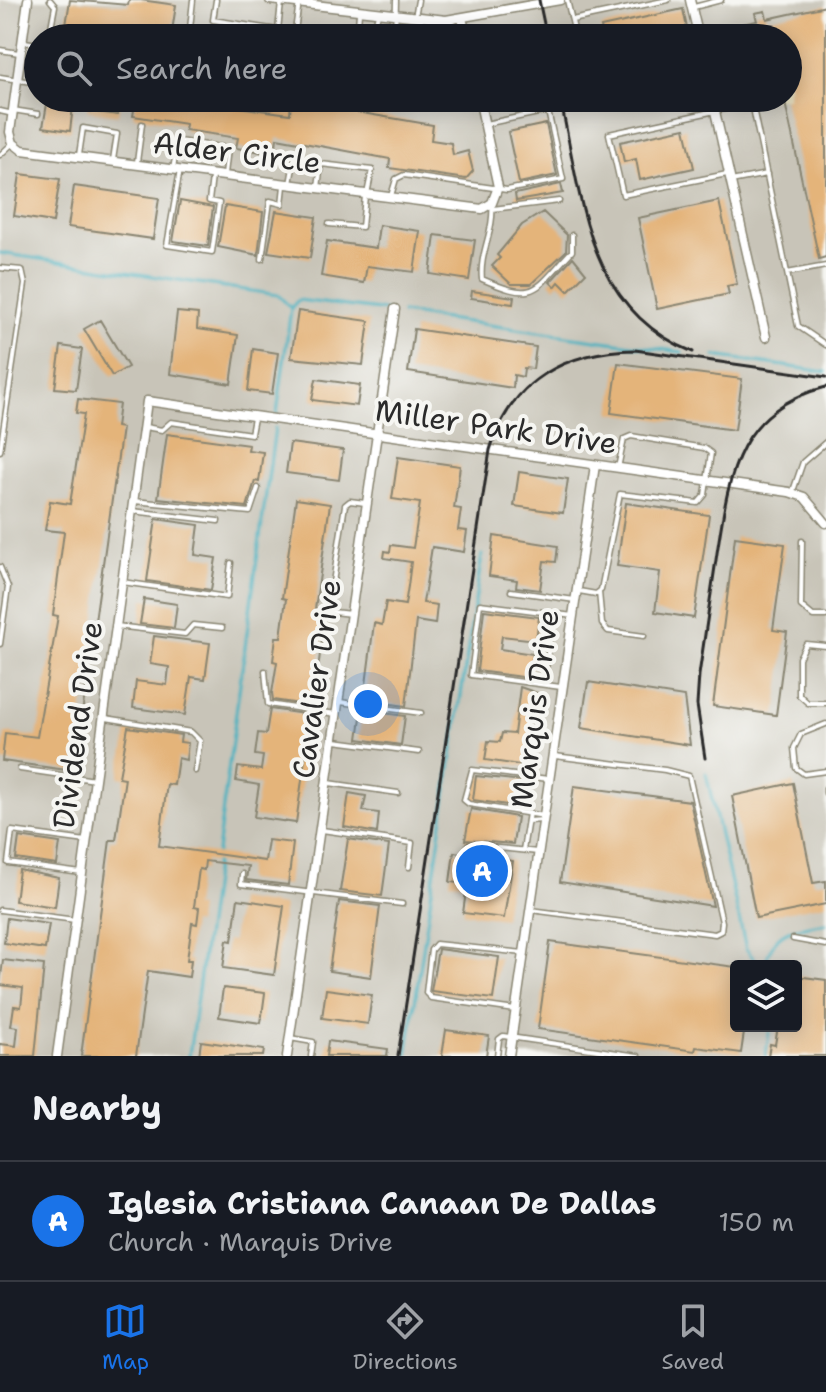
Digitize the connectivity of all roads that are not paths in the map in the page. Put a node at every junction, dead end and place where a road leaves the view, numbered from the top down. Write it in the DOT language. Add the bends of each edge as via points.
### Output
graph roads {
  1 [pos="28,0"];
  2 [pos="50,0"];
  3 [pos="193,0"];
  4 [pos="216,0"];
  5 [pos="376,0"];
  6 [pos="396,0"];
  7 [pos="418,0"];
  8 [pos="557,0"];
  9 [pos="567,0"];
  10 [pos="668,0"];
  11 [pos="721,0"];
  12 [pos="275,1"];
  13 [pos="299,2"];
  14 [pos="691,4"];
  15 [pos="506,5"];
  16 [pos="359,12"];
  17 [pos="375,14"];
  18 [pos="396,17"];
  19 [pos="415,18"];
  20 [pos="462,18"];
  21 [pos="435,19"];
  22 [pos="572,20"];
  23 [pos="25,24"];
  24 [pos="52,24"];
  25 [pos="190,24"];
  26 [pos="239,24"];
  27 [pos="277,24"];
  28 [pos="296,24"];
  29 [pos="358,24"];
  30 [pos="374,24"];
  31 [pos="396,24"];
  32 [pos="436,24"];
  33 [pos="464,24"];
  34 [pos="573,24"];
  35 [pos="696,24"];
  36 [pos="24,34"];
  37 [pos="23,42"];
  38 [pos="0,50"];
  39 [pos="21,53"];
  40 [pos="0,77"];
  41 [pos="18,79"];
  42 [pos="24,80"];
  43 [pos="0,111"];
  44 [pos="13,112"];
  45 [pos="482,112"];
  46 [pos="543,112"];
  47 [pos="548,112"];
  48 [pos="710,112"];
  49 [pos="715,112"];
  50 [pos="754,112"];
  51 [pos="38,114"];
  52 [pos="142,124"];
  53 [pos="485,124"];
  54 [pos="13,143"];
  55 [pos="0,156"];
  56 [pos="295,156"];
  57 [pos="79,157"];
  58 [pos="113,162"];
  59 [pos="137,165"];
  60 [pos="176,170"];
  61 [pos="212,174"];
  62 [pos="767,174"];
  63 [pos="225,176"];
  64 [pos="730,177"];
  65 [pos="287,184"];
  66 [pos="318,188"];
  67 [pos="498,189"];
  68 [pos="366,194"];
  69 [pos="391,197"];
  70 [pos="559,201"];
  71 [pos="492,206"];
  72 [pos="329,224"];
  73 [pos="572,235"];
  74 [pos="262,259"];
  75 [pos="826,266"];
  76 [pos="0,268"];
  77 [pos="787,273"];
  78 [pos="395,309"];
  79 [pos="766,337"];
  80 [pos="826,345"];
  81 [pos="147,401"];
  82 [pos="254,418"];
  83 [pos="144,427"];
  84 [pos="377,435"];
  85 [pos="826,442"];
  86 [pos="0,451"];
  87 [pos="595,465"];
  88 [pos="618,468"];
  89 [pos="708,480"];
  90 [pos="258,488"];
  91 [pos="792,493"];
  92 [pos="134,501"];
  93 [pos="367,504"];
  94 [pos="132,511"];
  95 [pos="218,521"];
  96 [pos="826,523"];
  97 [pos="802,541"];
  98 [pos="231,563"];
  99 [pos="0,567"];
  100 [pos="122,582"];
  101 [pos="511,591"];
  102 [pos="599,592"];
  103 [pos="576,595"];
  104 [pos="553,613"];
  105 [pos="351,614"];
  106 [pos="573,616"];
  107 [pos="826,616"];
  108 [pos="116,626"];
  109 [pos="222,628"];
  110 [pos="644,636"];
  111 [pos="0,644"];
  112 [pos="826,646"];
  113 [pos="265,671"];
  114 [pos="544,684"];
  115 [pos="562,687"];
  116 [pos="338,702"];
  117 [pos="826,703"];
  118 [pos="421,713"];
  119 [pos="336,714"];
  120 [pos="103,718"];
  121 [pos="826,724"];
  122 [pos="332,741"];
  123 [pos="419,752"];
  124 [pos="552,755"];
  125 [pos="20,769"];
  126 [pos="195,771"];
  127 [pos="826,771"];
  128 [pos="549,779"];
  129 [pos="95,780"];
  130 [pos="326,782"];
  131 [pos="398,793"];
  132 [pos="529,813"];
  133 [pos="543,818"];
  134 [pos="528,821"];
  135 [pos="319,829"];
  136 [pos="86,841"];
  137 [pos="468,845"];
  138 [pos="523,850"];
  139 [pos="538,852"];
  140 [pos="409,867"];
  141 [pos="82,873"];
  142 [pos="242,874"];
  143 [pos="310,892"];
  144 [pos="402,904"];
  145 [pos="530,909"];
  146 [pos="0,910"];
  147 [pos="75,920"];
  148 [pos="793,939"];
  149 [pos="826,945"];
  150 [pos="524,953"];
  151 [pos="515,1010"];
  152 [pos="511,1037"];
  153 [pos="289,1038"];
  154 [pos="57,1056"];
  155 [pos="287,1056"];
  156 [pos="311,1056"];
  157 [pos="497,1056"];
  158 [pos="509,1056"];
  159 [pos="638,1056"];
  1 -- 23 [label="street"];
  2 -- 24 [label="lane" via="55,6"];
  3 -- 25 [label="lane"];
  4 -- 26 [label="lane" via="213,20"];
  5 -- 17 [label="lane"];
  6 -- 18 [label="lane"];
  7 -- 19 [label="lane"];
  8 -- 15 [label="street"];
  9 -- 22 [label="lane"];
  10 -- 22 [label="lane"];
  11 -- 14 [label="lane"];
  12 -- 13 [label="street"];
  12 -- 27 [label="lane"];
  13 -- 16 [label="street"];
  13 -- 28 [label="lane"];
  14 -- 35 [label="street"];
  15 -- 20 [label="street"];
  16 -- 17 [label="street"];
  16 -- 29 [label="lane"];
  17 -- 18 [label="street"];
  17 -- 30 [label="lane"];
  18 -- 19 [label="street"];
  18 -- 31 [label="lane"];
  19 -- 21 [label="street"];
  20 -- 21 [label="street"];
  20 -- 33 [label="street"];
  21 -- 32 [label="lane"];
  22 -- 34 [label="lane"];
  36 -- 37 [label="street"];
  37 -- 39 [label="street"];
  38 -- 39 [label="lane"];
  39 -- 41 [label="street"];
  40 -- 41 [label="lane"];
  41 -- 42 [label="lane"];
  41 -- 44 [label="street"];
  43 -- 44 [label="lane"];
  44 -- 51 [label="lane"];
  44 -- 54 [label="street"];
  45 -- 53 [label="street"];
  46 -- 53 [label="lane"];
  47 -- 67 [label="lane" via="563,179"];
  48 -- 64 [label="lane" via="609,134 623,195"];
  49 -- 64 [label="street"];
  50 -- 62 [label="lane"];
  52 -- 59 [label="lane"];
  53 -- 67 [label="street"];
  54 -- 55 [label="lane"];
  54 -- 57 [label="street, Alder Circle" via="22,150"];
  56 -- 65 [label="lane"];
  57 -- 58 [label="street, Alder Circle"];
  57 -- 58 [label="lane" via="83,128 117,134"];
  58 -- 59 [label="street, Alder Circle"];
  59 -- 60 [label="street, Alder Circle"];
  60 -- 61 [label="street, Alder Circle"];
  60 -- 61 [label="lane" via="167,245 212,252 219,203 209,201"];
  60 -- 63 [label="lane" via="178,141 203,144 228,148"];
  61 -- 63 [label="street, Alder Circle"];
  62 -- 64 [label="lane"];
  62 -- 77 [label="lane"];
  63 -- 65 [label="street, Alder Circle"];
  64 -- 79 [label="street"];
  65 -- 66 [label="street, Alder Circle"];
  65 -- 74 [label="lane" via="282,204 270,201"];
  66 -- 68 [label="street, Alder Circle"];
  66 -- 68 [label="lane" via="321,164 372,170"];
  67 -- 69 [label="lane" via="404,175 396,179"];
  67 -- 71 [label="street"];
  68 -- 69 [label="street, Alder Circle"];
  68 -- 72 [label="lane" via="362,227"];
  69 -- 71 [label="street, Alder Circle"];
  70 -- 71 [label="lane"];
  71 -- 73 [label="lane" via="494,224 480,266 482,279 511,292 526,294 537,288 572,251"];
  75 -- 77 [label="lane"];
  76 -- 86 [label="lane" via="22,270 25,284"];
  77 -- 80 [label="lane" via="798,326"];
  78 -- 84 [label="street, Cavalier Drive"];
  81 -- 82 [label="street, Miller Park Drive"];
  81 -- 83 [label="street, Dividend Drive"];
  82 -- 83 [label="lane" via="251,434 171,422 162,430"];
  82 -- 84 [label="street, Miller Park Drive"];
  83 -- 92 [label="street, Dividend Drive"];
  84 -- 87 [label="street, Miller Park Drive"];
  84 -- 93 [label="street, Cavalier Drive"];
  85 -- 91 [label="lane" via="803,462"];
  87 -- 88 [label="street, Miller Park Drive"];
  87 -- 103 [label="street, Marquis Drive"];
  88 -- 89 [label="street, Miller Park Drive"];
  88 -- 89 [label="lane" via="624,439 631,436 709,450"];
  89 -- 91 [label="street, Miller Park Drive"];
  89 -- 102 [label="lane" via="698,503 620,494"];
  90 -- 92 [label="lane" via="250,512"];
  91 -- 96 [label="street" via="804,497"];
  92 -- 94 [label="street, Dividend Drive"];
  93 -- 105 [label="street, Cavalier Drive"];
  93 -- 105 [label="lane" via="345,505 329,608"];
  94 -- 95 [label="lane"];
  94 -- 100 [label="street, Dividend Drive"];
  97 -- 107 [label="lane" via="801,606 813,616"];
  98 -- 100 [label="lane" via="227,597"];
  99 -- 111 [label="lane" via="8,587"];
  100 -- 108 [label="street, Dividend Drive"];
  101 -- 103 [label="lane"];
  102 -- 103 [label="lane"];
  102 -- 110 [label="lane" via="602,624 608,631"];
  103 -- 106 [label="street, Marquis Drive"];
  104 -- 106 [label="lane"];
  104 -- 114 [label="lane"];
  104 -- 114 [label="lane" via="480,604 471,675"];
  105 -- 116 [label="street, Cavalier Drive"];
  106 -- 115 [label="street, Marquis Drive"];
  108 -- 109 [label="lane" via="185,634 193,625"];
  108 -- 120 [label="street, Dividend Drive"];
  112 -- 117 [label="lane" via="806,644 801,650 799,695 808,703"];
  113 -- 119 [label="lane" via="268,704"];
  114 -- 115 [label="lane"];
  115 -- 124 [label="street, Marquis Drive"];
  116 -- 118 [label="lane"];
  116 -- 119 [label="street, Cavalier Drive"];
  119 -- 122 [label="street, Cavalier Drive"];
  120 -- 126 [label="lane" via="191,732 200,741"];
  120 -- 129 [label="street, Dividend Drive"];
  121 -- 127 [label="lane" via="801,734 794,748 796,768 804,774"];
  122 -- 123 [label="lane"];
  122 -- 130 [label="street, Cavalier Drive"];
  124 -- 128 [label="street, Marquis Drive"];
  124 -- 145 [label="lane" via="689,776 721,931"];
  125 -- 129 [label="lane"];
  128 -- 132 [label="lane" via="472,770 467,778 464,800 469,804"];
  128 -- 133 [label="street, Marquis Drive"];
  129 -- 136 [label="street, Dividend Drive"];
  130 -- 131 [label="lane"];
  130 -- 135 [label="street, Cavalier Drive"];
  132 -- 133 [label="lane"];
  132 -- 134 [label="lane"];
  133 -- 134 [label="lane"];
  133 -- 139 [label="street, Marquis Drive"];
  134 -- 138 [label="lane"];
  135 -- 140 [label="lane" via="412,843"];
  135 -- 143 [label="street, Cavalier Drive"];
  136 -- 141 [label="street, Dividend Drive"];
  136 -- 141 [label="lane" via="12,831 8,863"];
  137 -- 138 [label="lane"];
  138 -- 139 [label="lane"];
  139 -- 145 [label="street, Marquis Drive"];
  141 -- 147 [label="street, Dividend Drive"];
  142 -- 143 [label="lane" via="241,884"];
  143 -- 144 [label="lane"];
  143 -- 153 [label="street, Cavalier Drive"];
  145 -- 150 [label="street, Marquis Drive"];
  146 -- 147 [label="lane"];
  147 -- 154 [label="street, Dividend Drive"];
  148 -- 149 [label="lane"];
  150 -- 151 [label="street, Marquis Drive"];
  150 -- 151 [label="lane" via="436,944 431,950 426,993 431,998"];
  151 -- 152 [label="street, Marquis Drive"];
  152 -- 157 [label="lane" via="500,1037"];
  152 -- 158 [label="street, Marquis Drive"];
  152 -- 159 [label="lane"];
  153 -- 155 [label="street, Cavalier Drive"];
  153 -- 156 [label="lane" via="313,1042"];
}
